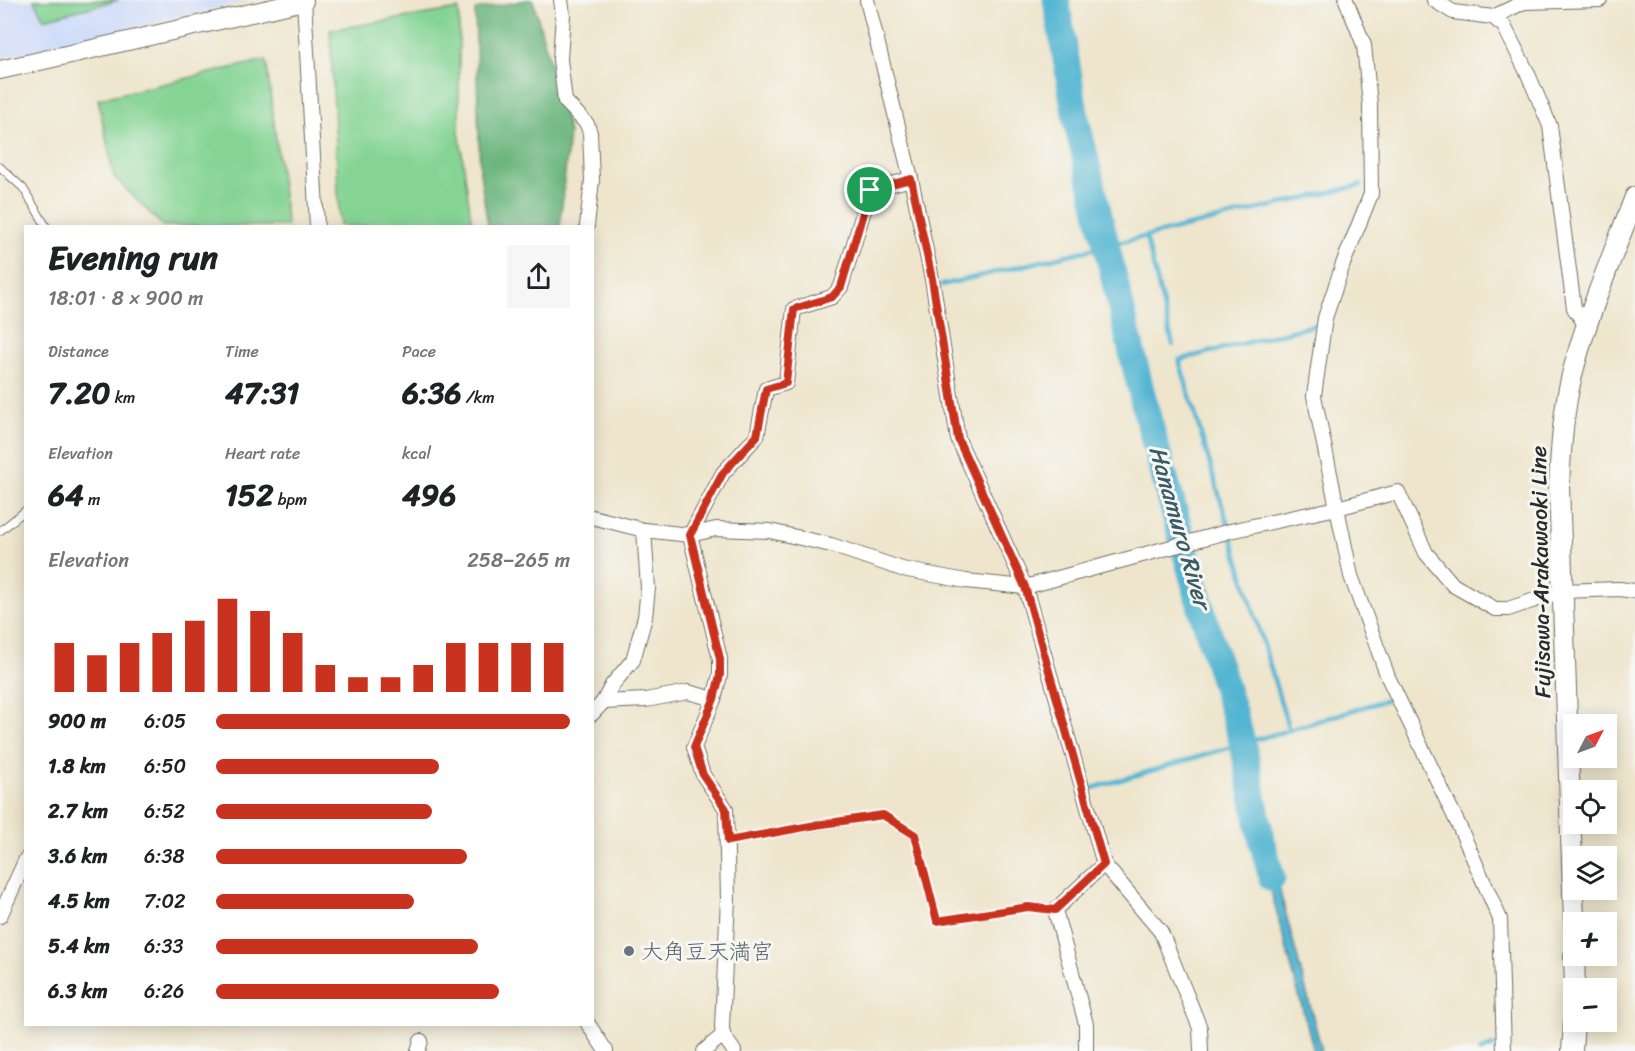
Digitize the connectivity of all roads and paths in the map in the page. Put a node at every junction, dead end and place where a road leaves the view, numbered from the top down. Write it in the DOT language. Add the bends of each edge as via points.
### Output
graph roads {
  1 [pos="305,0"];
  2 [pos="561,0"];
  3 [pos="867,0"];
  4 [pos="1347,0"];
  5 [pos="1434,0"];
  6 [pos="1600,0"];
  7 [pos="1493,17"];
  8 [pos="0,70"];
  9 [pos="0,167"];
  10 [pos="911,179"];
  11 [pos="1635,197"];
  12 [pos="45,225"];
  13 [pos="316,225"];
  14 [pos="587,225"];
  15 [pos="1587,327"];
  16 [pos="1337,508"];
  17 [pos="24,512"];
  18 [pos="594,518"];
  19 [pos="644,530"];
  20 [pos="0,531"];
  21 [pos="690,535"];
  22 [pos="1025,587"];
  23 [pos="1562,591"];
  24 [pos="1635,591"];
  25 [pos="714,699"];
  26 [pos="603,702"];
  27 [pos="594,712"];
  28 [pos="728,841"];
  29 [pos="24,863"];
  30 [pos="1104,864"];
  31 [pos="1055,910"];
  32 [pos="1574,912"];
  33 [pos="0,916"];
  34 [pos="589,1026"];
  35 [pos="1573,1032"];
  36 [pos="723,1035"];
  37 [pos="606,1051"];
  38 [pos="704,1051"];
  39 [pos="734,1051"];
  40 [pos="1086,1051"];
  41 [pos="1201,1051"];
  42 [pos="1504,1051"];
  43 [pos="1572,1051"];
  1 -- 8 [label="street"];
  1 -- 13 [label="street"];
  2 -- 14 [label="street" via="560,60 565,101 587,124 590,133 592,180"];
  3 -- 10 [label="street"];
  4 -- 16 [label="street" via="1364,45 1370,104 1371,194 1325,318 1314,396"];
  5 -- 7 [label="street" via="1453,12"];
  6 -- 7 [label="street" via="1524,3"];
  7 -- 15 [label="street" via="1504,26 1550,126 1574,308"];
  9 -- 12 [label="lane" via="23,188"];
  10 -- 21 [label="street" via="870,190 841,287 832,297 794,309 786,383 766,389 757,436 723,473"];
  10 -- 22 [label="street" via="958,439"];
  11 -- 15 [label="main road, Fujisawa-Arakawaoki Line"];
  15 -- 23 [label="main road, Fujisawa-Arakawaoki Line" via="1572,377 1560,450"];
  16 -- 22 [label="street" via="1230,531"];
  16 -- 23 [label="street" via="1398,492 1426,553 1453,585 1495,609 1508,609"];
  16 -- 42 [label="street" via="1351,576 1388,676 1500,919"];
  17 -- 20 [label="lane"];
  18 -- 19 [label="street"];
  19 -- 21 [label="street"];
  19 -- 26 [label="street" via="648,588 645,617 633,660"];
  21 -- 22 [label="street" via="716,529 770,531 831,545 902,569"];
  21 -- 25 [label="street" via="720,659"];
  22 -- 30 [label="street"];
  23 -- 24 [label="street"];
  23 -- 32 [label="main road, Fujisawa-Arakawaoki Line"];
  25 -- 26 [label="street" via="688,692 646,700"];
  25 -- 28 [label="street" via="694,747 703,775 726,809"];
  26 -- 27 [label="street"];
  28 -- 31 [label="lane" via="883,815 915,835 937,921 1028,907"];
  28 -- 36 [label="street"];
  29 -- 33 [label="street"];
  30 -- 31 [label="street"];
  30 -- 41 [label="street" via="1161,932 1200,1028"];
  31 -- 40 [label="street" via="1086,1024"];
  34 -- 37 [label="street"];
  35 -- 43 [label="main road"];
  36 -- 38 [label="street"];
  36 -- 39 [label="street"];
}
